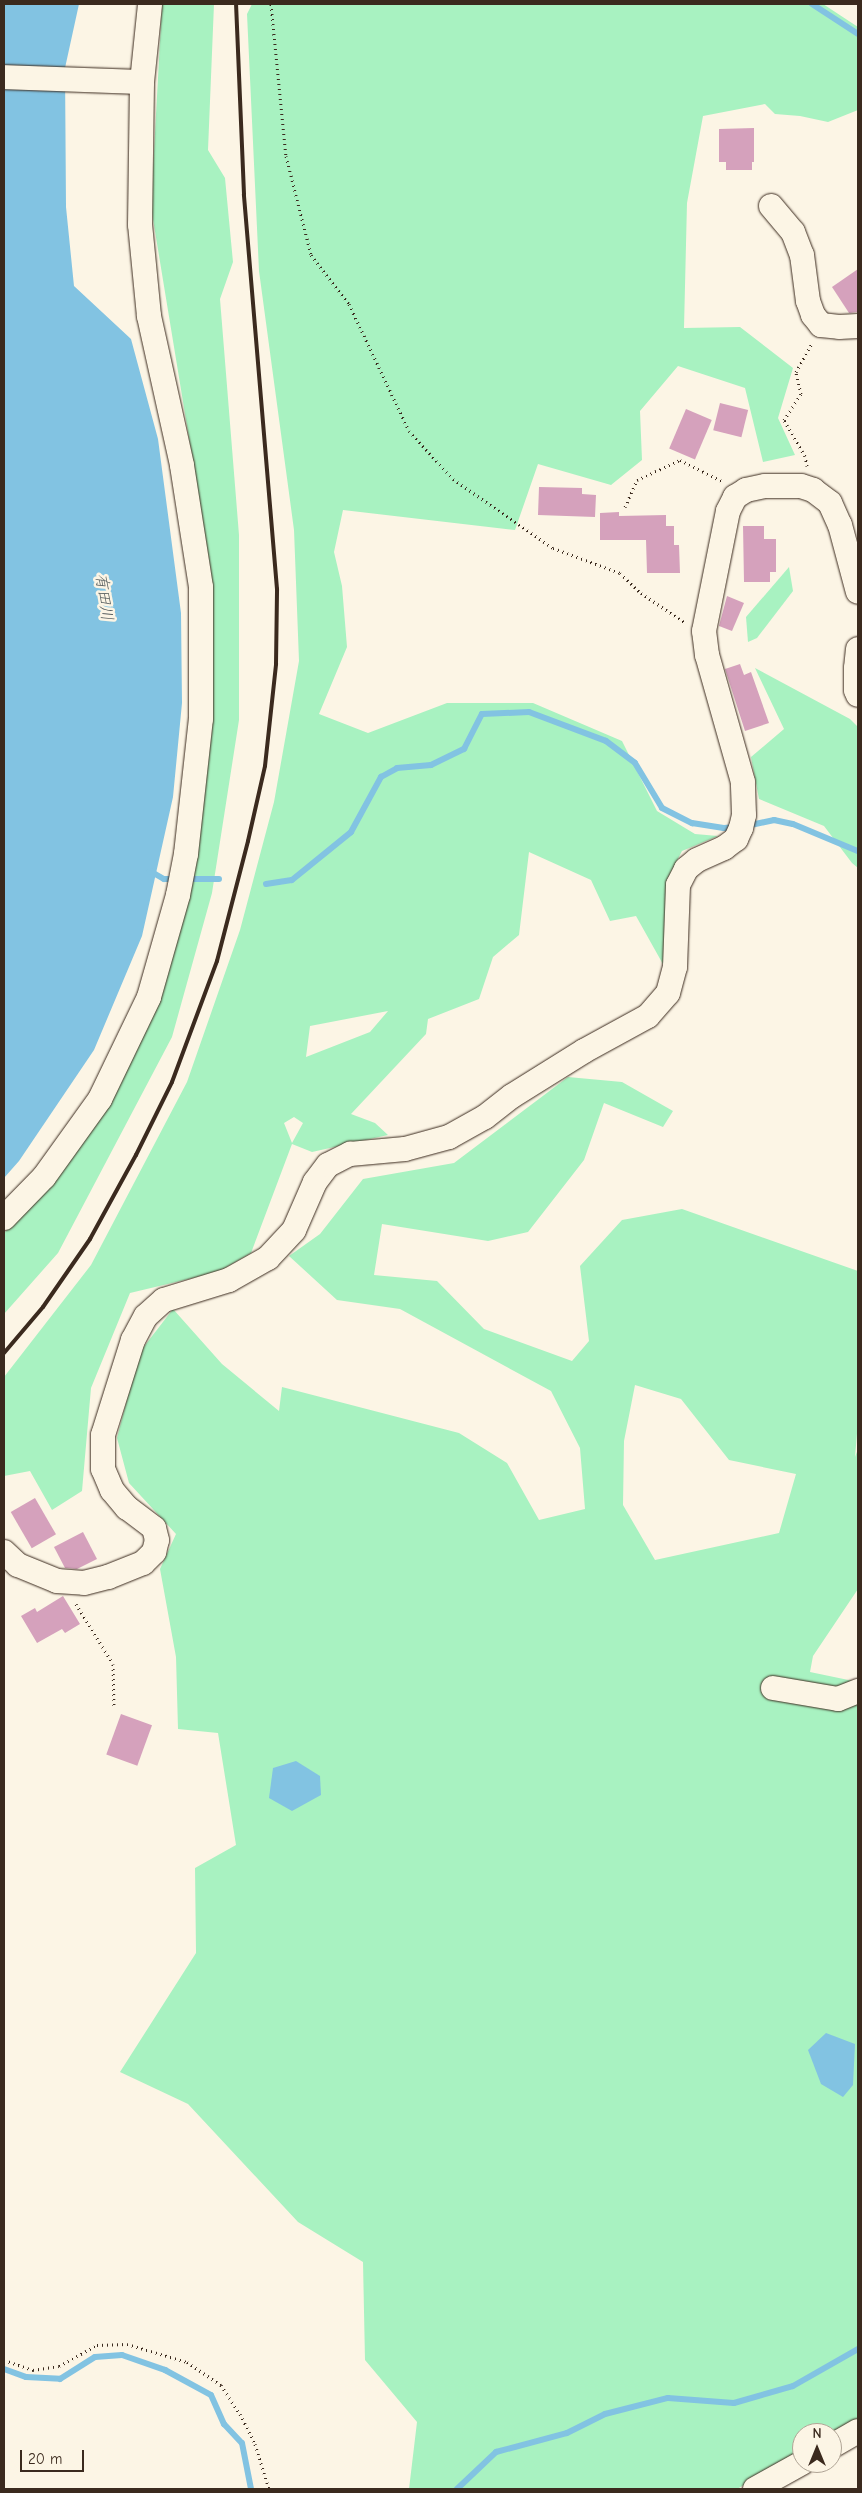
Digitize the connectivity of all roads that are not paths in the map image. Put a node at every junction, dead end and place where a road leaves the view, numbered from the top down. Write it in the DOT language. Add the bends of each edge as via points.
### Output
graph roads {
  1 [pos="150,4"];
  2 [pos="4,76"];
  3 [pos="142,82"];
  4 [pos="771,206"];
  5 [pos="858,326"];
  6 [pos="858,592"];
  7 [pos="858,649"];
  8 [pos="858,695"];
  9 [pos="4,1218"];
  10 [pos="4,1552"];
  11 [pos="773,1688"];
  12 [pos="858,1691"];
  13 [pos="858,2431"];
  14 [pos="842,2440"];
  15 [pos="792,2469"];
  16 [pos="756,2489"];
  1 -- 3 [label="street"];
  2 -- 3 [label="street"];
  3 -- 9 [label="street" via="140,225 149,316 182,465 201,587 201,719 186,854 178,895 149,997 100,1099 44,1178"];
  4 -- 5 [label="street" via="793,232 802,255 813,315 821,325 839,328"];
  6 -- 10 [label="street" via="840,525 830,503 813,490 801,486 765,486 746,490 735,497 728,511 704,631 707,655 742,782 744,815 736,839 697,860 686,869 678,885 676,967 668,993 648,1016 584,1051 449,1137 405,1149 350,1154 328,1165 315,1182 294,1230 268,1258 229,1280 164,1300 146,1316 133,1340 103,1435 103,1468 112,1490 127,1508 154,1528 157,1540 154,1552 143,1563 84,1583 57,1581 18,1565"];
  7 -- 8 [label="street"];
  11 -- 12 [label="street" via="838,1698"];
  13 -- 14 [label="street"];
  15 -- 16 [label="street"];
}
